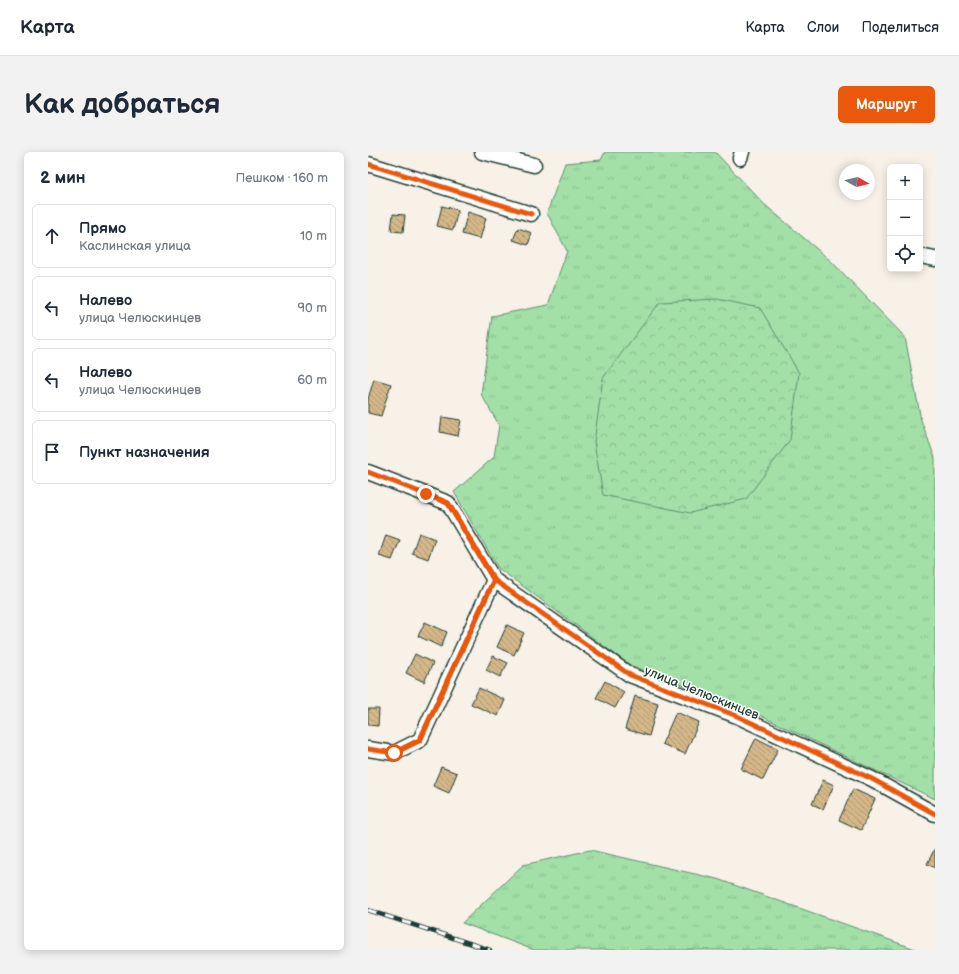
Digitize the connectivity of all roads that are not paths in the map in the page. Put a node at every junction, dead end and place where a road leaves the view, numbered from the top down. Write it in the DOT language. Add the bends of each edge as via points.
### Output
graph roads {
  1 [pos="482,152"];
  2 [pos="368,164"];
  3 [pos="534,165"];
  4 [pos="531,214"];
  5 [pos="923,257"];
  6 [pos="935,259"];
  7 [pos="368,472"];
  8 [pos="494,580"];
  9 [pos="368,749"];
  10 [pos="935,814"];
  1 -- 3 [label="street"];
  2 -- 4 [label="street"];
  5 -- 6 [label="street"];
  7 -- 8 [label="street, улица Челюскинцев" via="448,503"];
  8 -- 9 [label="street" via="420,740 394,753"];
  8 -- 10 [label="street, улица Челюскинцев" via="630,675 737,716 872,779"];
}
